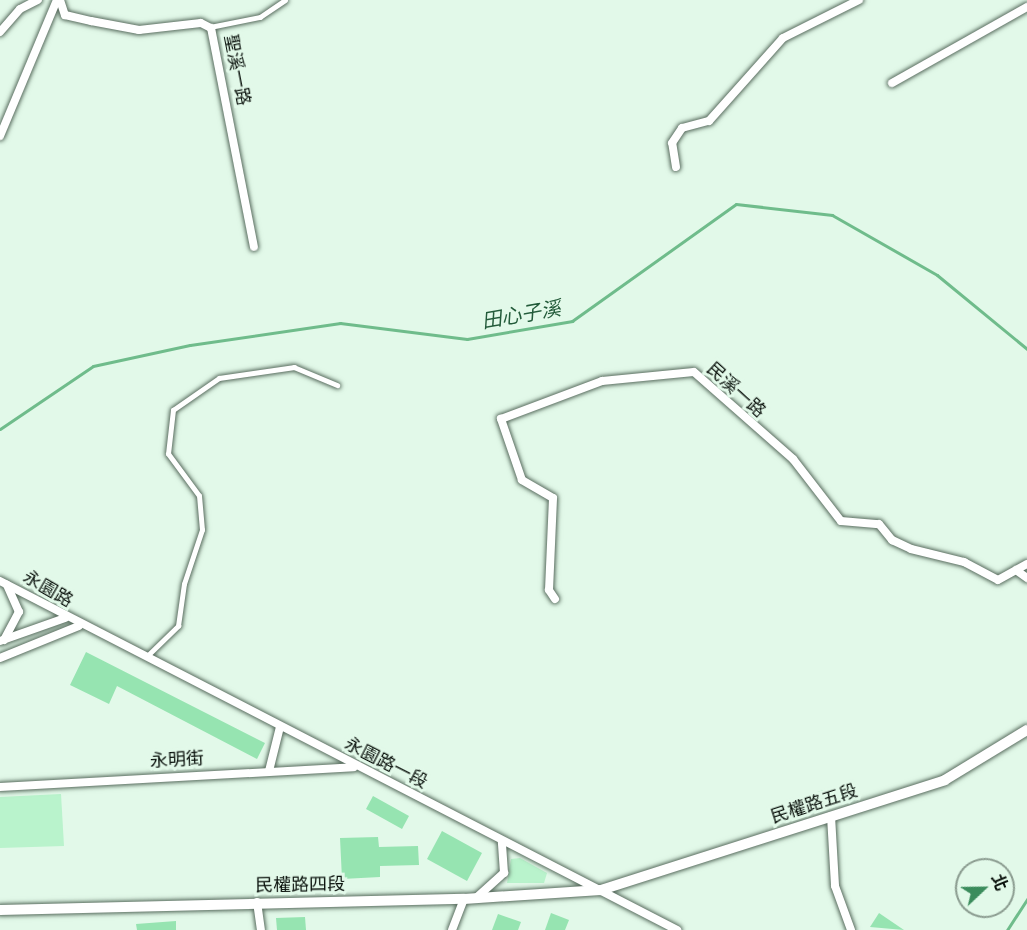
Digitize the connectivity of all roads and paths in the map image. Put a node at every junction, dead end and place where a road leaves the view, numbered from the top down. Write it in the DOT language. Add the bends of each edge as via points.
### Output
graph roads {
  1 [pos="38,0"];
  2 [pos="285,0"];
  3 [pos="859,0"];
  4 [pos="58,1"];
  5 [pos="1027,7"];
  6 [pos="210,27"];
  7 [pos="0,32"];
  8 [pos="892,83"];
  9 [pos="0,136"];
  10 [pos="676,167"];
  11 [pos="254,247"];
  12 [pos="337,385"];
  13 [pos="1027,564"];
  14 [pos="1016,570"];
  15 [pos="1027,578"];
  16 [pos="3,583"];
  17 [pos="555,599"];
  18 [pos="65,618"];
  19 [pos="79,626"];
  20 [pos="2,640"];
  21 [pos="0,658"];
  22 [pos="145,659"];
  23 [pos="280,727"];
  24 [pos="1027,730"];
  25 [pos="356,766"];
  26 [pos="269,771"];
  27 [pos="0,787"];
  28 [pos="831,816"];
  29 [pos="502,842"];
  30 [pos="601,890"];
  31 [pos="476,898"];
  32 [pos="464,899"];
  33 [pos="257,902"];
  34 [pos="0,910"];
  35 [pos="261,930"];
  36 [pos="453,930"];
  37 [pos="677,930"];
  38 [pos="851,930"];
  1 -- 7 [label="street" via="20,9"];
  2 -- 6 [label="lane" via="260,17"];
  3 -- 10 [label="street" via="783,38 709,121 682,128 672,143"];
  4 -- 6 [label="street, 聖溪一路" via="65,15 139,30 201,22"];
  4 -- 9 [label="street"];
  5 -- 8 [label="street"];
  6 -- 11 [label="street, 聖溪一路"];
  12 -- 22 [label="lane" via="294,367 219,378 173,410 168,454 199,496 202,530 184,584 178,626"];
  13 -- 14 [label="street"];
  14 -- 15 [label="street"];
  14 -- 17 [label="street, 民溪一路" via="998,580 964,562 911,549 892,540 879,524 841,521 793,459 694,372 602,381 501,419 522,480 554,498 549,590"];
  16 -- 18 [label="street, 永園路"];
  16 -- 20 [label="street" via="19,612"];
  18 -- 19 [label="street, 永園路"];
  18 -- 20 [label="street"];
  19 -- 21 [label="street"];
  19 -- 22 [label="street, 永園路一段"];
  22 -- 23 [label="street, 永園路一段"];
  23 -- 25 [label="street, 永園路一段"];
  23 -- 26 [label="street"];
  24 -- 28 [label="street, 民權路五段" via="945,780"];
  25 -- 26 [label="street, 永明街"];
  25 -- 29 [label="street, 永園路一段"];
  26 -- 27 [label="street, 永明街"];
  28 -- 30 [label="street, 民權路五段"];
  28 -- 38 [label="street" via="835,886"];
  29 -- 30 [label="street, 永園路一段"];
  29 -- 31 [label="street" via="504,873"];
  30 -- 31 [label="street, 民權路四段"];
  30 -- 37 [label="street, 永園路一段"];
  31 -- 32 [label="street, 民權路四段"];
  32 -- 33 [label="street, 民權路四段"];
  32 -- 36 [label="street"];
  33 -- 34 [label="street, 民權路四段"];
  33 -- 35 [label="street"];
}
